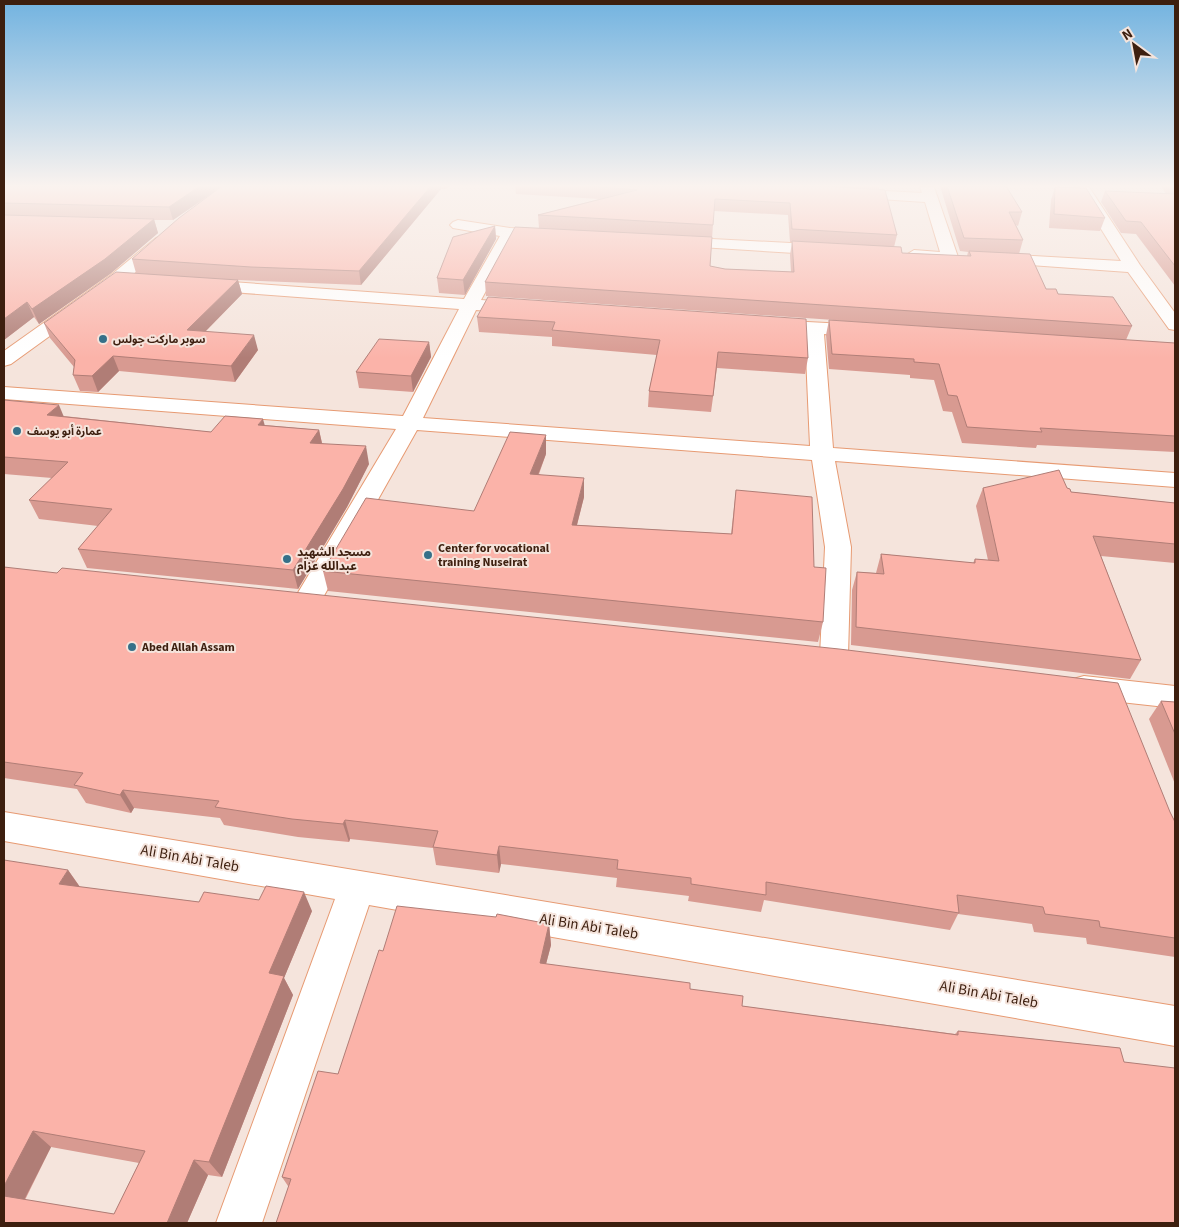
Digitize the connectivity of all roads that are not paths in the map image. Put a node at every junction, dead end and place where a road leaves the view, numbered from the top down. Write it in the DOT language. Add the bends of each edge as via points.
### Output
graph roads {
  1 [pos="151,244"];
  2 [pos="504,244"];
  3 [pos="717,244"];
  4 [pos="946,244"];
  5 [pos="1119,244"];
  6 [pos="842,251"];
  7 [pos="901,254"];
  8 [pos="950,257"];
  9 [pos="1134,267"];
  10 [pos="117,279"];
  11 [pos="137,281"];
  12 [pos="186,284"];
  13 [pos="470,304"];
  14 [pos="539,309"];
  15 [pos="755,324"];
  16 [pos="1175,325"];
  17 [pos="814,328"];
  18 [pos="882,332"];
  19 [pos="4,360"];
  20 [pos="4,393"];
  21 [pos="410,423"];
  22 [pos="822,454"];
  23 [pos="1175,480"];
  24 [pos="278,598"];
  25 [pos="307,601"];
  26 [pos="337,604"];
  27 [pos="805,653"];
  28 [pos="834,656"];
  29 [pos="864,660"];
  30 [pos="1062,684"];
  31 [pos="1175,697"];
  32 [pos="4,826"];
  33 [pos="357,887"];
  34 [pos="1175,1026"];
  35 [pos="239,1223"];
  1 -- 10 [label="street"];
  2 -- 13 [label="street"];
  3 -- 6 [label="street"];
  4 -- 8 [label="street"];
  5 -- 9 [label="street"];
  7 -- 8 [label="street"];
  8 -- 9 [label="street"];
  9 -- 16 [label="street"];
  10 -- 11 [label="street"];
  10 -- 19 [label="street"];
  12 -- 13 [label="street"];
  13 -- 14 [label="street"];
  13 -- 21 [label="street"];
  15 -- 17 [label="street"];
  17 -- 18 [label="street"];
  17 -- 22 [label="street"];
  20 -- 21 [label="street"];
  21 -- 22 [label="street"];
  21 -- 25 [label="street"];
  22 -- 23 [label="street"];
  22 -- 28 [label="street" via="838,547"];
  24 -- 25 [label="street"];
  25 -- 26 [label="street"];
  27 -- 28 [label="street"];
  28 -- 29 [label="street"];
  30 -- 31 [label="street" via="1127,706"];
  32 -- 33 [label="street, Ali Bin Abi Taleb"];
  33 -- 34 [label="street, Ali Bin Abi Taleb"];
  33 -- 35 [label="street"];
}
